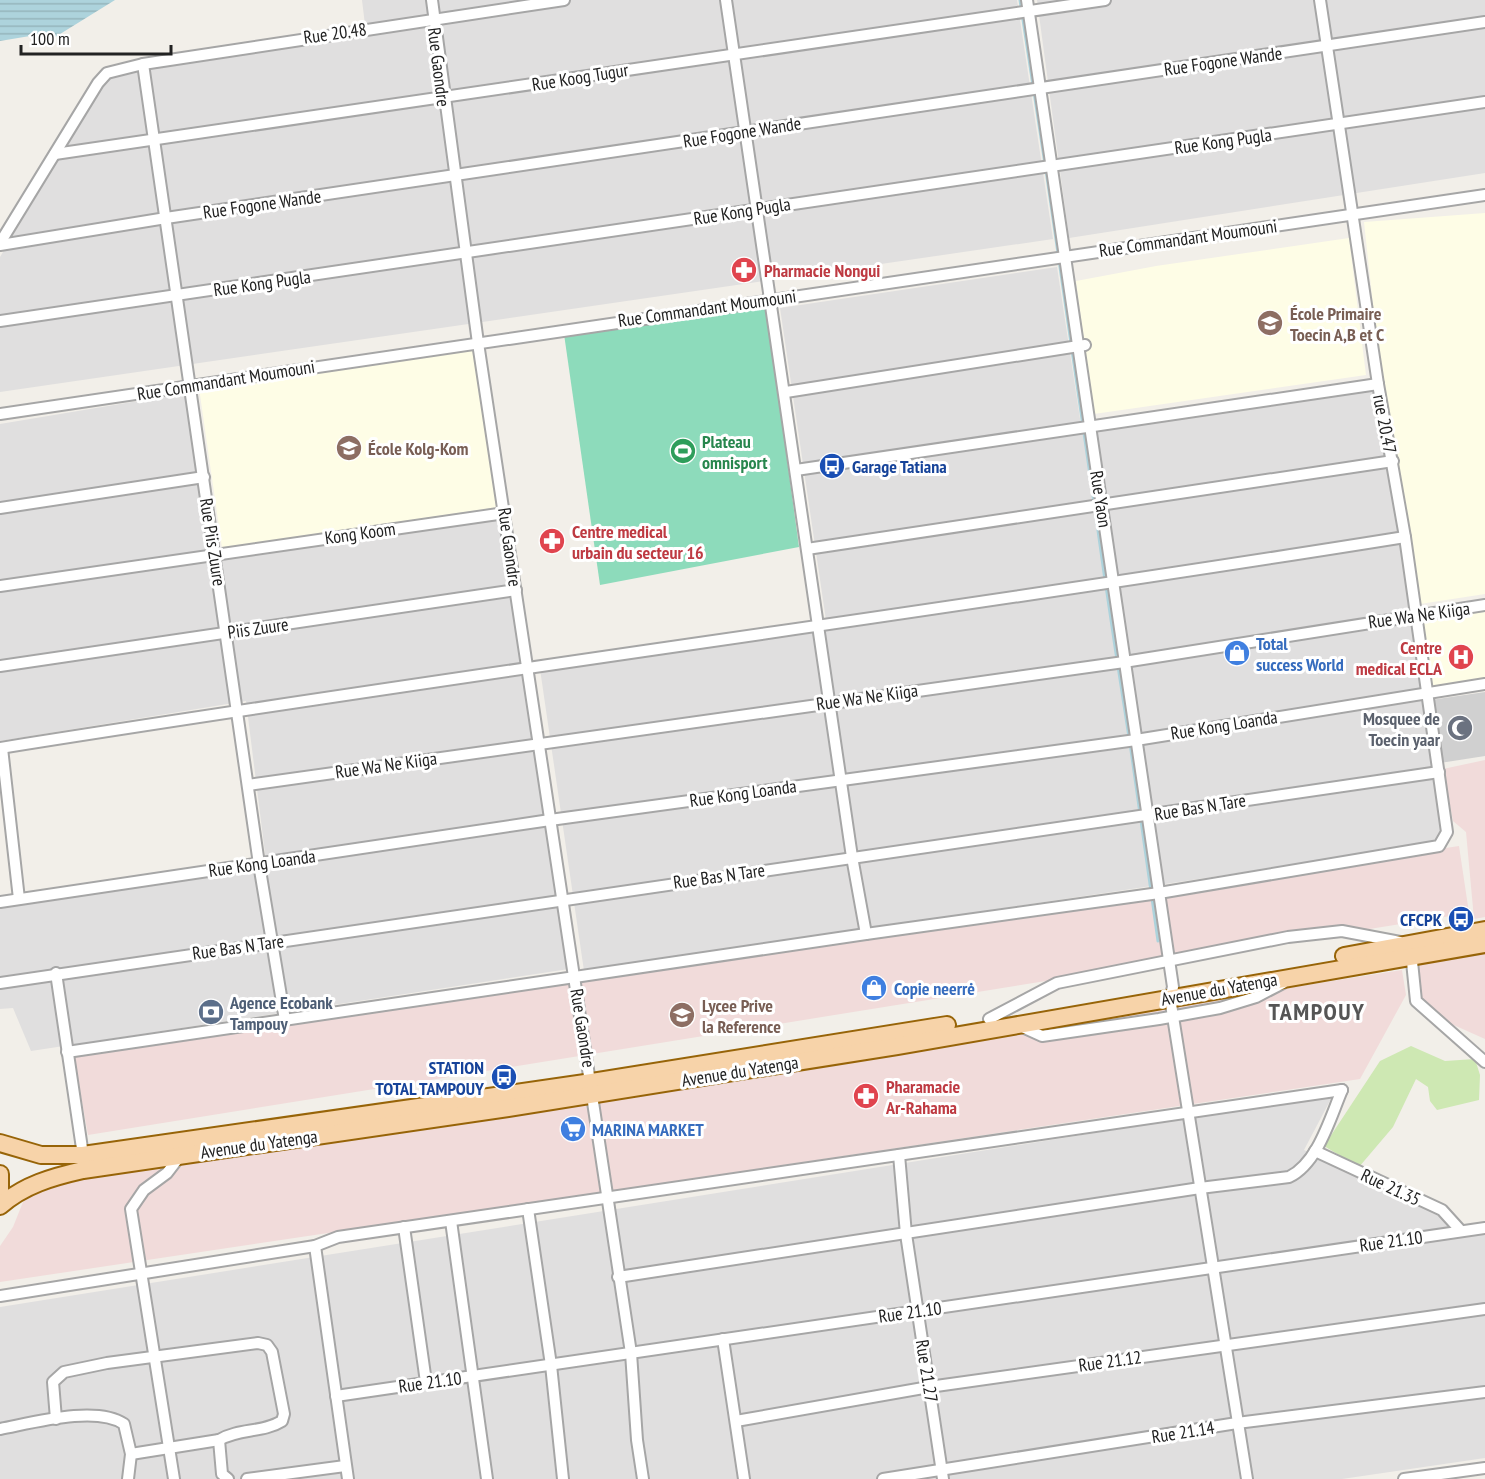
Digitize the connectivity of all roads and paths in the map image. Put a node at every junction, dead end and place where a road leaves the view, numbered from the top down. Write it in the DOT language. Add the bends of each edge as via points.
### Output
graph roads {
  1 [pos="432,0"];
  2 [pos="564,0"];
  3 [pos="726,0"];
  4 [pos="1105,0"];
  5 [pos="1320,0"];
  6 [pos="1028,6"];
  7 [pos="433,19"];
  8 [pos="1485,22"];
  9 [pos="1328,46"];
  10 [pos="735,54"];
  11 [pos="143,64"];
  12 [pos="1039,87"];
  13 [pos="443,98"];
  14 [pos="1485,102"];
  15 [pos="1339,124"];
  16 [pos="745,131"];
  17 [pos="154,137"];
  18 [pos="55,154"];
  19 [pos="1051,165"];
  20 [pos="454,176"];
  21 [pos="1485,195"];
  22 [pos="758,209"];
  23 [pos="1352,214"];
  24 [pos="166,218"];
  25 [pos="0,244"];
  26 [pos="465,253"];
  27 [pos="1064,256"];
  28 [pos="178,296"];
  29 [pos="771,299"];
  30 [pos="0,321"];
  31 [pos="478,342"];
  32 [pos="1082,347"];
  33 [pos="1378,384"];
  34 [pos="190,386"];
  35 [pos="786,392"];
  36 [pos="0,414"];
  37 [pos="1090,428"];
  38 [pos="1393,461"];
  39 [pos="796,470"];
  40 [pos="204,477"];
  41 [pos="1101,505"];
  42 [pos="0,508"];
  43 [pos="505,513"];
  44 [pos="1405,537"];
  45 [pos="807,549"];
  46 [pos="215,553"];
  47 [pos="1113,584"];
  48 [pos="0,586"];
  49 [pos="516,590"];
  50 [pos="1485,605"];
  51 [pos="1416,614"];
  52 [pos="818,625"];
  53 [pos="227,633"];
  54 [pos="1124,662"];
  55 [pos="0,666"];
  56 [pos="528,668"];
  57 [pos="1485,684"];
  58 [pos="1427,692"];
  59 [pos="830,703"];
  60 [pos="237,710"];
  61 [pos="1136,740"];
  62 [pos="539,743"];
  63 [pos="1,748"];
  64 [pos="1439,772"];
  65 [pos="840,780"];
  66 [pos="248,785"];
  67 [pos="1147,816"];
  68 [pos="550,820"];
  69 [pos="852,857"];
  70 [pos="259,864"];
  71 [pos="1159,893"];
  72 [pos="19,899"];
  73 [pos="562,899"];
  74 [pos="0,902"];
  75 [pos="1485,930"];
  76 [pos="866,934"];
  77 [pos="272,943"];
  78 [pos="1485,944"];
  79 [pos="1410,950"];
  80 [pos="1170,963"];
  81 [pos="56,973"];
  82 [pos="1299,975"];
  83 [pos="576,978"];
  84 [pos="0,983"];
  85 [pos="1172,993"];
  86 [pos="1174,1017"];
  87 [pos="989,1019"];
  88 [pos="285,1020"];
  89 [pos="1017,1025"];
  90 [pos="67,1052"];
  91 [pos="1485,1062"];
  92 [pos="593,1088"];
  93 [pos="1191,1112"];
  94 [pos="233,1140"];
  95 [pos="0,1143"];
  96 [pos="1315,1151"];
  97 [pos="83,1155"];
  98 [pos="899,1155"];
  99 [pos="180,1156"];
  100 [pos="0,1174"];
  101 [pos="1200,1188"];
  102 [pos="0,1190"];
  103 [pos="607,1198"];
  104 [pos="0,1206"];
  105 [pos="528,1209"];
  106 [pos="451,1221"];
  107 [pos="404,1227"];
  108 [pos="1485,1228"];
  109 [pos="1461,1231"];
  110 [pos="906,1234"];
  111 [pos="315,1246"];
  112 [pos="1215,1267"];
  113 [pos="140,1272"];
  114 [pos="618,1277"];
  115 [pos="0,1296"];
  116 [pos="1485,1309"];
  117 [pos="918,1311"];
  118 [pos="723,1339"];
  119 [pos="1225,1344"];
  120 [pos="631,1353"];
  121 [pos="155,1358"];
  122 [pos="550,1365"];
  123 [pos="472,1376"];
  124 [pos="426,1382"];
  125 [pos="929,1387"];
  126 [pos="1485,1392"];
  127 [pos="336,1396"];
  128 [pos="56,1419"];
  129 [pos="736,1421"];
  130 [pos="1238,1423"];
  131 [pos="0,1429"];
  132 [pos="219,1440"];
  133 [pos="171,1447"];
  134 [pos="131,1454"];
  135 [pos="345,1466"];
  136 [pos="1485,1468"];
  137 [pos="942,1475"];
  138 [pos="128,1479"];
  139 [pos="174,1479"];
  140 [pos="228,1479"];
  141 [pos="247,1479"];
  142 [pos="348,1479"];
  143 [pos="487,1479"];
  144 [pos="563,1479"];
  145 [pos="643,1479"];
  146 [pos="744,1479"];
  147 [pos="883,1479"];
  148 [pos="1247,1479"];
  149 [pos="1404,1479"];
  1 -- 7 [label="street, Rue Gaondre"];
  2 -- 7 [label="street, Rue 20.48"];
  3 -- 10 [label="street"];
  4 -- 6 [label="street, Rue Koog Tugur"];
  5 -- 9 [label="street, rue 20.47"];
  6 -- 10 [label="street, Rue Koog Tugur"];
  6 -- 12 [label="street, Rue Yaon"];
  7 -- 11 [label="street, Rue 20.48"];
  7 -- 13 [label="street, Rue Gaondre"];
  8 -- 9 [label="street, Rue Fogone Wande"];
  9 -- 12 [label="street, Rue Fogone Wande"];
  9 -- 15 [label="street, rue 20.47"];
  10 -- 13 [label="street, Rue Koog Tugur"];
  10 -- 16 [label="street"];
  11 -- 17 [label="street, Rue Piis Zuure"];
  11 -- 18 [label="street, Rue 20.48" via="107,73"];
  12 -- 16 [label="street, Rue Fogone Wande"];
  12 -- 19 [label="street, Rue Yaon"];
  13 -- 17 [label="street, Rue Koog Tugur"];
  13 -- 20 [label="street, Rue Gaondre"];
  14 -- 15 [label="street, Rue Kong Pugla"];
  15 -- 19 [label="street, Rue Kong Pugla"];
  15 -- 23 [label="street, rue 20.47"];
  16 -- 20 [label="street, Rue Fogone Wande"];
  16 -- 22 [label="street"];
  17 -- 18 [label="street, Rue Koog Tugur"];
  17 -- 24 [label="street, Rue Piis Zuure"];
  18 -- 25 [label="street"];
  19 -- 22 [label="street, Rue Kong Pugla"];
  19 -- 27 [label="street, Rue Yaon"];
  20 -- 24 [label="street, Rue Fogone Wande"];
  20 -- 26 [label="street, Rue Gaondre"];
  21 -- 23 [label="street, Rue Commandant Moumouni"];
  22 -- 26 [label="street, Rue Kong Pugla"];
  22 -- 29 [label="street"];
  23 -- 27 [label="street, Rue Commandant Moumouni"];
  23 -- 33 [label="street, rue 20.47"];
  24 -- 25 [label="street, Rue Fogone Wande"];
  24 -- 28 [label="street, Rue Piis Zuure"];
  26 -- 28 [label="street, Rue Kong Pugla"];
  26 -- 31 [label="street, Rue Gaondre"];
  27 -- 29 [label="street, Rue Commandant Moumouni"];
  27 -- 32 [label="street, Rue Yaon"];
  28 -- 30 [label="street, Rue Kong Pugla"];
  28 -- 34 [label="street, Rue Piis Zuure"];
  29 -- 31 [label="street, Rue Commandant Moumouni"];
  29 -- 35 [label="street"];
  31 -- 34 [label="street, Rue Commandant Moumouni"];
  31 -- 43 [label="street, Rue Gaondre"];
  32 -- 35 [label="street"];
  32 -- 37 [label="street, Rue Yaon"];
  33 -- 37 [label="street"];
  33 -- 38 [label="street, rue 20.47"];
  34 -- 36 [label="street, Rue Commandant Moumouni"];
  34 -- 40 [label="street, Rue Piis Zuure"];
  35 -- 39 [label="street"];
  37 -- 39 [label="street"];
  37 -- 41 [label="street, Rue Yaon"];
  38 -- 41 [label="street"];
  38 -- 44 [label="street, rue 20.47"];
  39 -- 45 [label="street"];
  40 -- 42 [label="street"];
  40 -- 46 [label="street, Rue Piis Zuure"];
  41 -- 45 [label="street"];
  41 -- 47 [label="street, Rue Yaon"];
  43 -- 46 [label="street, Kong Koom"];
  43 -- 49 [label="street, Rue Gaondre"];
  44 -- 47 [label="street"];
  44 -- 51 [label="street, rue 20.47"];
  45 -- 52 [label="street"];
  46 -- 48 [label="street, Kong Koom"];
  46 -- 53 [label="street, Rue Piis Zuure"];
  47 -- 52 [label="street"];
  47 -- 54 [label="street, Rue Yaon"];
  49 -- 53 [label="street, Piis Zuure"];
  49 -- 56 [label="street, Rue Gaondre"];
  50 -- 51 [label="street, Rue Wa Ne Kiiga"];
  51 -- 54 [label="street, Rue Wa Ne Kiiga"];
  51 -- 58 [label="street, rue 20.47"];
  52 -- 56 [label="street"];
  52 -- 59 [label="street"];
  53 -- 55 [label="street, Piis Zuure"];
  53 -- 60 [label="street, Rue Piis Zuure"];
  54 -- 59 [label="street, Rue Wa Ne Kiiga"];
  54 -- 61 [label="street, Rue Yaon"];
  56 -- 60 [label="street"];
  56 -- 62 [label="street, Rue Gaondre"];
  57 -- 58 [label="street, Rue Kong Loanda"];
  58 -- 61 [label="street, Rue Kong Loanda"];
  58 -- 64 [label="street, rue 20.47"];
  59 -- 62 [label="street, Rue Wa Ne Kiiga"];
  59 -- 65 [label="street"];
  60 -- 63 [label="street"];
  60 -- 66 [label="street, Rue Piis Zuure"];
  61 -- 65 [label="street, Rue Kong Loanda"];
  61 -- 67 [label="street, Rue Yaon"];
  62 -- 66 [label="street, Rue Wa Ne Kiiga"];
  62 -- 68 [label="street, Rue Gaondre"];
  63 -- 72 [label="street"];
  64 -- 67 [label="street, Rue Bas N Tare"];
  64 -- 71 [label="street, rue 20.47" via="1447,832 1439,846"];
  65 -- 68 [label="street, Rue Kong Loanda"];
  65 -- 69 [label="street"];
  66 -- 70 [label="street, Rue Piis Zuure"];
  67 -- 69 [label="street, Rue Bas N Tare"];
  67 -- 71 [label="street, Rue Yaon"];
  68 -- 70 [label="street, Rue Kong Loanda"];
  68 -- 73 [label="street, Rue Gaondre"];
  69 -- 73 [label="street, Rue Bas N Tare"];
  69 -- 76 [label="street"];
  70 -- 72 [label="street, Rue Kong Loanda"];
  70 -- 77 [label="street, Rue Piis Zuure"];
  71 -- 76 [label="street"];
  71 -- 80 [label="street, Rue Yaon"];
  72 -- 74 [label="street, Rue Kong Loanda"];
  73 -- 77 [label="street, Rue Bas N Tare"];
  73 -- 83 [label="street, Rue Gaondre"];
  75 -- 79 [label="main road, Avenue du Yatenga"];
  76 -- 83 [label="street"];
  77 -- 81 [label="street, Rue Bas N Tare"];
  77 -- 88 [label="street, Rue Piis Zuure"];
  78 -- 79 [label="main road, Avenue du Yatenga"];
  79 -- 80 [label="street" via="1342,931 1288,937"];
  79 -- 82 [label="main road, Avenue du Yatenga"];
  79 -- 85 [label="main road, Avenue du Yatenga"];
  79 -- 91 [label="street" via="1416,1001"];
  80 -- 85 [label="street, Rue Yaon"];
  80 -- 87 [label="street" via="1057,983"];
  81 -- 84 [label="street, Rue Bas N Tare"];
  81 -- 90 [label="street"];
  82 -- 85 [label="main road, Avenue du Yatenga"];
  82 -- 86 [label="street" via="1256,997"];
  83 -- 88 [label="street"];
  83 -- 92 [label="street, Rue Gaondre"];
  85 -- 86 [label="street, Rue Yaon"];
  85 -- 87 [label="main road, Avenue du Yatenga"];
  85 -- 89 [label="main road, Avenue du Yatenga"];
  86 -- 89 [label="street" via="1041,1036"];
  86 -- 93 [label="street, Rue Yaon"];
  87 -- 92 [label="main road, Avenue du Yatenga"];
  88 -- 90 [label="street"];
  89 -- 92 [label="main road, Avenue du Yatenga"];
  90 -- 97 [label="street"];
  92 -- 94 [label="main road, Avenue du Yatenga"];
  92 -- 103 [label="street, Rue Gaondre"];
  93 -- 96 [label="street" via="1342,1090"];
  93 -- 98 [label="street"];
  93 -- 101 [label="street, Rue Yaon"];
  94 -- 97 [label="main road, Avenue du Yatenga"];
  94 -- 99 [label="main road, Avenue du Yatenga"];
  95 -- 97 [label="main road, Avenue du Yatenga" via="41,1155"];
  96 -- 101 [label="street" via="1289,1177"];
  96 -- 109 [label="street, Rue 21.35" via="1442,1210"];
  98 -- 103 [label="street"];
  98 -- 110 [label="street, Rue 21.27"];
  99 -- 104 [label="main road, Avenue du Yatenga" via="54,1176 24,1188"];
  99 -- 113 [label="street" via="167,1173 144,1190 131,1209"];
  100 -- 102 [label="main road"];
  101 -- 110 [label="street"];
  101 -- 112 [label="street, Rue Yaon"];
  103 -- 105 [label="street"];
  103 -- 114 [label="street, Rue Gaondre"];
  105 -- 106 [label="street"];
  105 -- 122 [label="street"];
  106 -- 107 [label="street"];
  106 -- 123 [label="street"];
  107 -- 111 [label="street" via="338,1237"];
  107 -- 124 [label="street"];
  108 -- 109 [label="street, Rue 21.10"];
  109 -- 112 [label="street, Rue 21.10"];
  110 -- 114 [label="street"];
  110 -- 117 [label="street, Rue 21.27"];
  111 -- 113 [label="street"];
  111 -- 127 [label="street"];
  112 -- 117 [label="street, Rue 21.10"];
  112 -- 119 [label="street, Rue Yaon"];
  113 -- 115 [label="street"];
  113 -- 121 [label="street"];
  114 -- 120 [label="street, Rue Gaondre"];
  116 -- 119 [label="street, Rue 21.12"];
  117 -- 118 [label="street, Rue 21.10"];
  117 -- 125 [label="street, Rue 21.27"];
  118 -- 120 [label="street, Rue 21.10"];
  118 -- 129 [label="street"];
  119 -- 125 [label="street, Rue 21.12"];
  119 -- 130 [label="street, Rue Yaon"];
  120 -- 122 [label="street, Rue 21.10"];
  120 -- 145 [label="street, Rue Gaondre"];
  121 -- 128 [label="street" via="107,1363 56,1376"];
  121 -- 132 [label="street" via="258,1343 267,1345 272,1352 282,1421 273,1427 230,1433"];
  121 -- 133 [label="street"];
  122 -- 123 [label="street, Rue 21.10"];
  122 -- 144 [label="street"];
  123 -- 124 [label="street, Rue 21.10"];
  123 -- 143 [label="street"];
  124 -- 127 [label="street, Rue 21.10"];
  125 -- 129 [label="street, Rue 21.12"];
  125 -- 137 [label="street, Rue 21.27"];
  126 -- 130 [label="street, Rue 21.14"];
  127 -- 135 [label="street"];
  128 -- 131 [label="street"];
  128 -- 134 [label="street" via="114,1417 124,1424"];
  129 -- 146 [label="street"];
  130 -- 137 [label="street, Rue 21.14"];
  130 -- 148 [label="street, Rue Yaon"];
  132 -- 133 [label="street"];
  132 -- 140 [label="street" via="222,1474"];
  133 -- 134 [label="street"];
  133 -- 139 [label="street"];
  134 -- 138 [label="street"];
  135 -- 141 [label="street"];
  135 -- 142 [label="street"];
  136 -- 149 [label="street"];
  137 -- 147 [label="street, Rue 21.14"];
}
